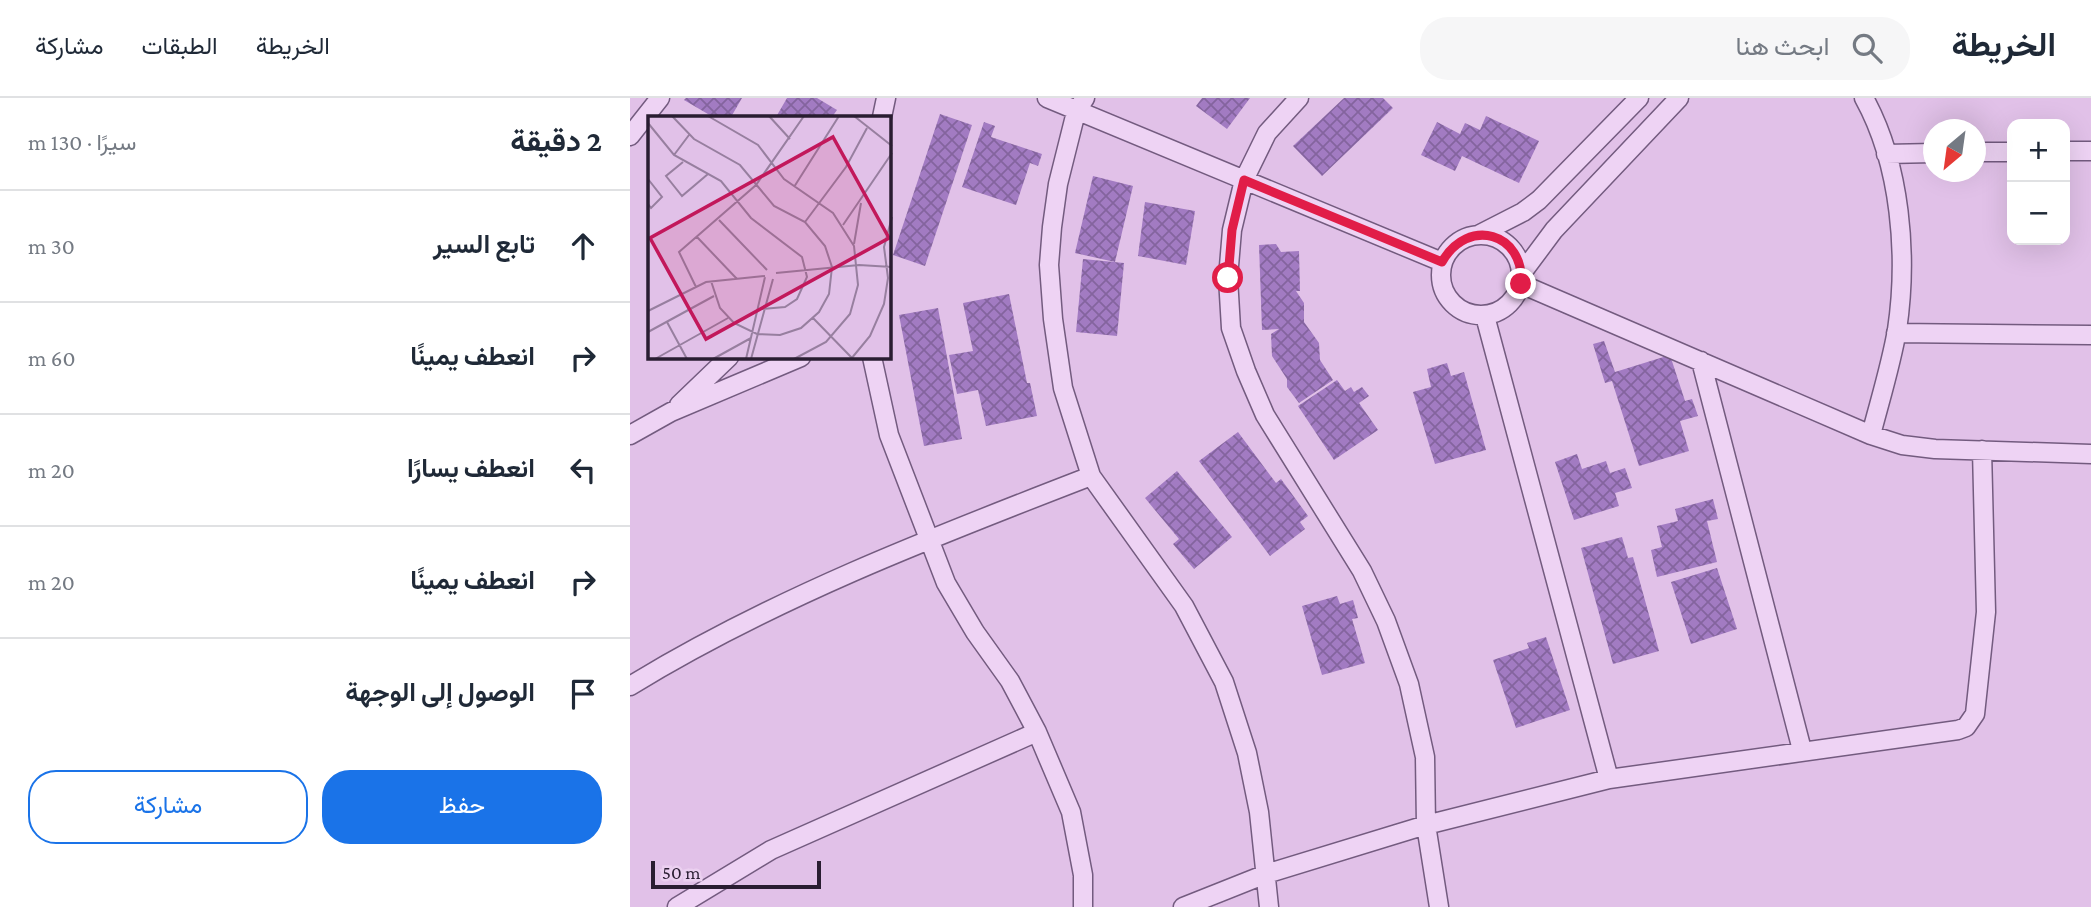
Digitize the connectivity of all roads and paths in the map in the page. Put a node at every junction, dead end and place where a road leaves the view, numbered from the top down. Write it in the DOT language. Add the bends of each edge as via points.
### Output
graph roads {
  1 [pos="660,98"];
  2 [pos="886,98"];
  3 [pos="1047,98"];
  4 [pos="1299,98"];
  5 [pos="1639,98"];
  6 [pos="1679,98"];
  7 [pos="1864,98"];
  8 [pos="1081,105"];
  9 [pos="882,116"];
  10 [pos="630,136"];
  11 [pos="2070,151"];
  12 [pos="2091,151"];
  13 [pos="1986,152"];
  14 [pos="2007,152"];
  15 [pos="1923,153"];
  16 [pos="1886,154"];
  17 [pos="1244,180"];
  18 [pos="1480,234"];
  19 [pos="1442,262"];
  20 [pos="1521,278"];
  21 [pos="1485,316"];
  22 [pos="1896,333"];
  23 [pos="2091,335"];
  24 [pos="727,359"];
  25 [pos="796,359"];
  26 [pos="872,359"];
  27 [pos="1701,361"];
  28 [pos="671,412"];
  29 [pos="630,435"];
  30 [pos="1871,435"];
  31 [pos="1982,450"];
  32 [pos="2091,454"];
  33 [pos="1091,476"];
  34 [pos="927,539"];
  35 [pos="630,686"];
  36 [pos="1037,732"];
  37 [pos="1802,750"];
  38 [pos="1609,779"];
  39 [pos="1426,825"];
  40 [pos="1266,874"];
  41 [pos="677,907"];
  42 [pos="1083,907"];
  43 [pos="1183,907"];
  44 [pos="1269,907"];
  45 [pos="1439,907"];
  1 -- 10 [label="street"];
  2 -- 9 [label="street"];
  3 -- 8 [label="street"];
  4 -- 17 [label="street" via="1267,133"];
  5 -- 18 [label="street" via="1539,200"];
  6 -- 20 [label="street" via="1554,230"];
  7 -- 16 [label="street"];
  8 -- 17 [label="street"];
  8 -- 33 [label="street" via="1058,184 1049,265 1063,388"];
  11 -- 12 [label="street"];
  13 -- 14 [label="street"];
  15 -- 16 [label="street"];
  16 -- 22 [label="street" via="1901,237"];
  17 -- 19 [label="street"];
  17 -- 39 [label="street" via="1231,242 1231,328 1265,415 1362,572 1386,621 1409,684 1425,757"];
  18 -- 19 [label="street" via="1457,242"];
  18 -- 20 [label="street" via="1513,250"];
  19 -- 21 [label="street" via="1442,287 1448,299 1471,315"];
  20 -- 21 [label="street" via="1514,299 1501,311"];
  20 -- 27 [label="street"];
  21 -- 38 [label="street"];
  22 -- 23 [label="street"];
  22 -- 30 [label="street"];
  24 -- 28 [label="street"];
  25 -- 28 [label="street"];
  26 -- 34 [label="street" via="889,435"];
  27 -- 30 [label="street"];
  27 -- 37 [label="street"];
  28 -- 29 [label="street"];
  30 -- 31 [label="street" via="1924,448"];
  31 -- 32 [label="street"];
  31 -- 37 [label="street" via="1986,612 1972,722 1958,730"];
  33 -- 34 [label="street"];
  33 -- 40 [label="street" via="1184,606 1224,682 1247,753"];
  34 -- 35 [label="street" via="790,600"];
  34 -- 36 [label="street" via="946,583 1010,681"];
  36 -- 41 [label="street" via="771,850"];
  36 -- 42 [label="street" via="1070,811 1083,875"];
  37 -- 38 [label="street"];
  38 -- 39 [label="street"];
  39 -- 40 [label="street"];
  39 -- 45 [label="street"];
  40 -- 43 [label="street"];
  40 -- 44 [label="street"];
}
